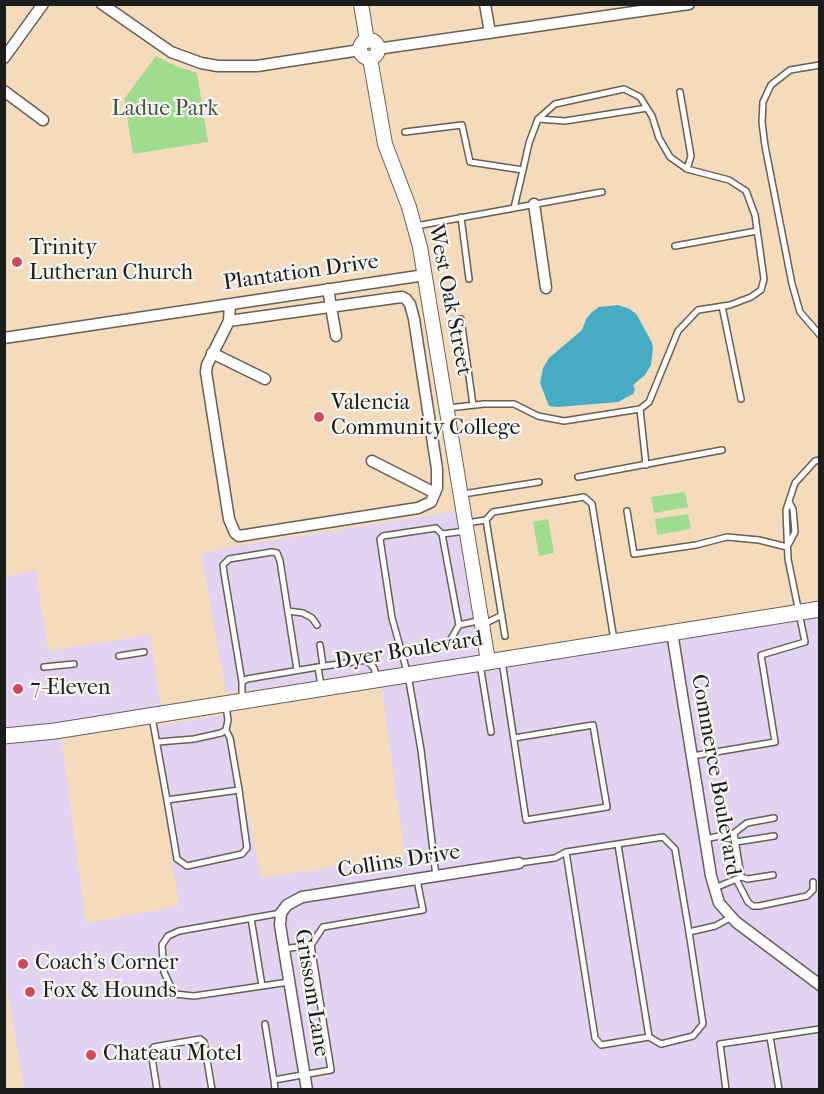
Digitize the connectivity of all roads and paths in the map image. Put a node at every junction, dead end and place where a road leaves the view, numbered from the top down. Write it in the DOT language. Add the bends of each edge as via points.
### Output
graph roads {
  1 [pos="43,4"];
  2 [pos="102,4"];
  3 [pos="361,4"];
  4 [pos="485,4"];
  5 [pos="608,4"];
  6 [pos="689,4"];
  7 [pos="609,17"];
  8 [pos="490,33"];
  9 [pos="369,49"];
  10 [pos="4,58"];
  11 [pos="819,65"];
  12 [pos="4,91"];
  13 [pos="680,92"];
  14 [pos="647,108"];
  15 [pos="538,118"];
  16 [pos="43,120"];
  17 [pos="405,132"];
  18 [pos="687,169"];
  19 [pos="523,170"];
  20 [pos="602,192"];
  21 [pos="534,204"];
  22 [pos="514,208"];
  23 [pos="461,217"];
  24 [pos="415,226"];
  25 [pos="757,231"];
  26 [pos="675,246"];
  27 [pos="425,275"];
  28 [pos="468,279"];
  29 [pos="546,288"];
  30 [pos="328,289"];
  31 [pos="230,304"];
  32 [pos="331,306"];
  33 [pos="722,306"];
  34 [pos="461,319"];
  35 [pos="229,321"];
  36 [pos="819,335"];
  37 [pos="336,336"];
  38 [pos="4,338"];
  39 [pos="212,353"];
  40 [pos="265,379"];
  41 [pos="443,379"];
  42 [pos="424,383"];
  43 [pos="741,399"];
  44 [pos="473,405"];
  45 [pos="448,408"];
  46 [pos="640,409"];
  47 [pos="722,450"];
  48 [pos="819,460"];
  49 [pos="372,461"];
  50 [pos="646,465"];
  51 [pos="458,476"];
  52 [pos="578,477"];
  53 [pos="437,480"];
  54 [pos="538,482"];
  55 [pos="435,494"];
  56 [pos="461,494"];
  57 [pos="627,511"];
  58 [pos="486,520"];
  59 [pos="466,527"];
  60 [pos="442,534"];
  61 [pos="788,547"];
  62 [pos="819,609"];
  63 [pos="288,611"];
  64 [pos="799,612"];
  65 [pos="502,615"];
  66 [pos="482,623"];
  67 [pos="317,625"];
  68 [pos="459,625"];
  69 [pos="672,632"];
  70 [pos="505,636"];
  71 [pos="615,641"];
  72 [pos="320,645"];
  73 [pos="144,652"];
  74 [pos="402,653"];
  75 [pos="119,656"];
  76 [pos="490,661"];
  77 [pos="74,664"];
  78 [pos="44,667"];
  79 [pos="320,667"];
  80 [pos="297,670"];
  81 [pos="408,675"];
  82 [pos="378,679"];
  83 [pos="242,682"];
  84 [pos="321,688"];
  85 [pos="242,701"];
  86 [pos="226,703"];
  87 [pos="152,715"];
  88 [pos="226,730"];
  89 [pos="492,732"];
  90 [pos="4,736"];
  91 [pos="514,738"];
  92 [pos="158,742"];
  93 [pos="691,756"];
  94 [pos="238,790"];
  95 [pos="167,800"];
  96 [pos="774,818"];
  97 [pos="734,833"];
  98 [pos="774,836"];
  99 [pos="705,839"];
  100 [pos="736,842"];
  101 [pos="618,844"];
  102 [pos="566,852"];
  103 [pos="519,863"];
  104 [pos="773,875"];
  105 [pos="436,876"];
  106 [pos="739,878"];
  107 [pos="417,879"];
  108 [pos="813,882"];
  109 [pos="714,888"];
  110 [pos="284,909"];
  111 [pos="732,917"];
  112 [pos="251,918"];
  113 [pos="689,932"];
  114 [pos="311,945"];
  115 [pos="284,950"];
  116 [pos="289,982"];
  117 [pos="819,985"];
  118 [pos="262,986"];
  119 [pos="265,1024"];
  120 [pos="819,1029"];
  121 [pos="649,1037"];
  122 [pos="770,1037"];
  123 [pos="304,1074"];
  124 [pos="274,1080"];
  125 [pos="157,1089"];
  126 [pos="212,1089"];
  127 [pos="275,1089"];
  128 [pos="307,1089"];
  129 [pos="726,1089"];
  130 [pos="779,1089"];
  1 -- 10 [label="street"];
  2 -- 9 [label="street" via="162,47 201,63 257,66"];
  3 -- 9 [label="street, West Oak Street"];
  4 -- 8 [label="street"];
  5 -- 7 [label="street"];
  6 -- 7 [label="street"];
  7 -- 8 [label="street"];
  8 -- 9 [label="street"];
  9 -- 24 [label="street, West Oak Street" via="385,144"];
  11 -- 36 [label="lane" via="790,70 771,85 763,102 762,122 792,284 800,312"];
  12 -- 16 [label="street"];
  13 -- 18 [label="lane" via="691,156"];
  14 -- 15 [label="lane" via="565,121"];
  14 -- 15 [label="lane" via="640,97 624,89 555,104"];
  14 -- 18 [label="lane" via="669,157"];
  15 -- 19 [label="lane"];
  17 -- 19 [label="lane" via="462,125 470,162"];
  18 -- 25 [label="lane" via="729,180 746,191"];
  19 -- 22 [label="lane"];
  20 -- 21 [label="lane"];
  21 -- 22 [label="lane"];
  21 -- 29 [label="street"];
  22 -- 23 [label="lane"];
  23 -- 24 [label="lane"];
  23 -- 28 [label="lane"];
  24 -- 27 [label="street, West Oak Street"];
  25 -- 26 [label="lane"];
  25 -- 33 [label="lane" via="764,279 761,290"];
  27 -- 30 [label="street, Plantation Drive"];
  27 -- 41 [label="street, West Oak Street"];
  30 -- 31 [label="street, Plantation Drive"];
  30 -- 32 [label="street"];
  31 -- 35 [label="street"];
  31 -- 38 [label="street, Plantation Drive"];
  32 -- 35 [label="street"];
  32 -- 37 [label="street"];
  32 -- 42 [label="street" via="406,299 414,319"];
  33 -- 43 [label="lane"];
  33 -- 46 [label="lane" via="698,310 678,331 649,402"];
  34 -- 44 [label="lane"];
  35 -- 39 [label="street"];
  39 -- 40 [label="street"];
  39 -- 55 [label="street" via="206,380 229,519 235,533 240,536 418,508 431,502"];
  41 -- 42 [label="street"];
  41 -- 45 [label="street, West Oak Street"];
  42 -- 53 [label="street"];
  44 -- 45 [label="lane"];
  44 -- 46 [label="lane" via="514,404 538,416 564,421"];
  45 -- 51 [label="street, West Oak Street"];
  46 -- 50 [label="lane"];
  47 -- 50 [label="lane"];
  48 -- 61 [label="lane" via="795,483 786,510"];
  49 -- 55 [label="street"];
  50 -- 52 [label="lane"];
  51 -- 53 [label="street"];
  51 -- 56 [label="street, West Oak Street"];
  53 -- 55 [label="street"];
  54 -- 56 [label="lane"];
  56 -- 59 [label="street, West Oak Street"];
  57 -- 61 [label="lane" via="634,554 727,537"];
  58 -- 59 [label="lane"];
  58 -- 65 [label="lane"];
  58 -- 71 [label="lane" via="493,512 584,497 592,504"];
  59 -- 60 [label="lane"];
  59 -- 66 [label="street, West Oak Street"];
  60 -- 68 [label="lane"];
  60 -- 74 [label="lane" via="436,528 380,539 392,618"];
  61 -- 64 [label="lane"];
  62 -- 64 [label="main road, Dyer Boulevard"];
  63 -- 67 [label="lane" via="303,613"];
  63 -- 80 [label="lane"];
  63 -- 83 [label="lane" via="278,553 228,559 223,565"];
  64 -- 69 [label="main road, Dyer Boulevard"];
  64 -- 93 [label="lane" via="805,642 761,655 775,742"];
  65 -- 66 [label="lane"];
  65 -- 70 [label="lane"];
  66 -- 68 [label="lane"];
  66 -- 76 [label="street, West Oak Street"];
  68 -- 74 [label="lane" via="445,645"];
  69 -- 71 [label="main road, Dyer Boulevard"];
  69 -- 93 [label="street, Commerce Boulevard"];
  71 -- 76 [label="main road, Dyer Boulevard"];
  72 -- 79 [label="lane"];
  73 -- 75 [label="lane"];
  74 -- 81 [label="lane"];
  76 -- 81 [label="main road, Dyer Boulevard"];
  76 -- 89 [label="lane"];
  76 -- 91 [label="lane"];
  77 -- 78 [label="lane"];
  79 -- 80 [label="lane"];
  79 -- 82 [label="lane" via="367,660"];
  79 -- 84 [label="lane"];
  80 -- 83 [label="lane"];
  81 -- 82 [label="main road, Dyer Boulevard"];
  81 -- 105 [label="lane"];
  82 -- 84 [label="main road, Dyer Boulevard"];
  83 -- 85 [label="lane"];
  84 -- 85 [label="main road, Dyer Boulevard"];
  85 -- 86 [label="main road, Dyer Boulevard"];
  86 -- 87 [label="main road, Dyer Boulevard"];
  86 -- 88 [label="lane"];
  87 -- 90 [label="main road, Dyer Boulevard"];
  87 -- 92 [label="lane"];
  88 -- 92 [label="lane" via="195,739"];
  88 -- 94 [label="lane"];
  91 -- 91 [label="lane" via="526,820 607,807 593,725"];
  92 -- 95 [label="lane"];
  93 -- 99 [label="street, Commerce Boulevard"];
  94 -- 95 [label="lane"];
  94 -- 95 [label="lane" via="247,848 242,854 187,866 177,859"];
  96 -- 97 [label="lane" via="747,823"];
  97 -- 99 [label="lane"];
  97 -- 100 [label="lane"];
  98 -- 100 [label="lane"];
  99 -- 109 [label="street, Commerce Boulevard"];
  100 -- 106 [label="lane"];
  101 -- 102 [label="lane"];
  101 -- 113 [label="lane" via="663,837 675,849"];
  101 -- 121 [label="lane"];
  102 -- 103 [label="lane" via="555,858"];
  102 -- 121 [label="lane" via="595,1038 601,1045"];
  103 -- 105 [label="street, Collins Drive"];
  104 -- 106 [label="lane"];
  105 -- 107 [label="street, Collins Drive"];
  106 -- 108 [label="lane" via="753,906 807,896 813,890"];
  106 -- 109 [label="lane"];
  107 -- 110 [label="street, Collins Drive" via="302,897"];
  107 -- 114 [label="lane" via="423,910 323,927"];
  109 -- 111 [label="street, Commerce Boulevard" via="719,903"];
  110 -- 112 [label="lane"];
  110 -- 115 [label="street, Grissom Lane" via="280,925"];
  111 -- 113 [label="lane"];
  111 -- 117 [label="street, Commerce Boulevard"];
  112 -- 118 [label="lane"];
  112 -- 118 [label="lane" via="168,936 162,945 164,972 174,994 194,996"];
  113 -- 121 [label="lane" via="703,1024 693,1036 661,1044"];
  114 -- 115 [label="lane"];
  114 -- 123 [label="lane" via="331,1070"];
  115 -- 116 [label="street, Grissom Lane"];
  116 -- 118 [label="lane"];
  116 -- 123 [label="street, Grissom Lane"];
  119 -- 124 [label="lane"];
  120 -- 122 [label="lane"];
  122 -- 129 [label="lane" via="720,1044"];
  122 -- 130 [label="lane"];
  123 -- 124 [label="lane"];
  123 -- 128 [label="street, Grissom Lane"];
  124 -- 127 [label="lane"];
  125 -- 126 [label="lane" via="151,1051 154,1047 201,1039"];
}
